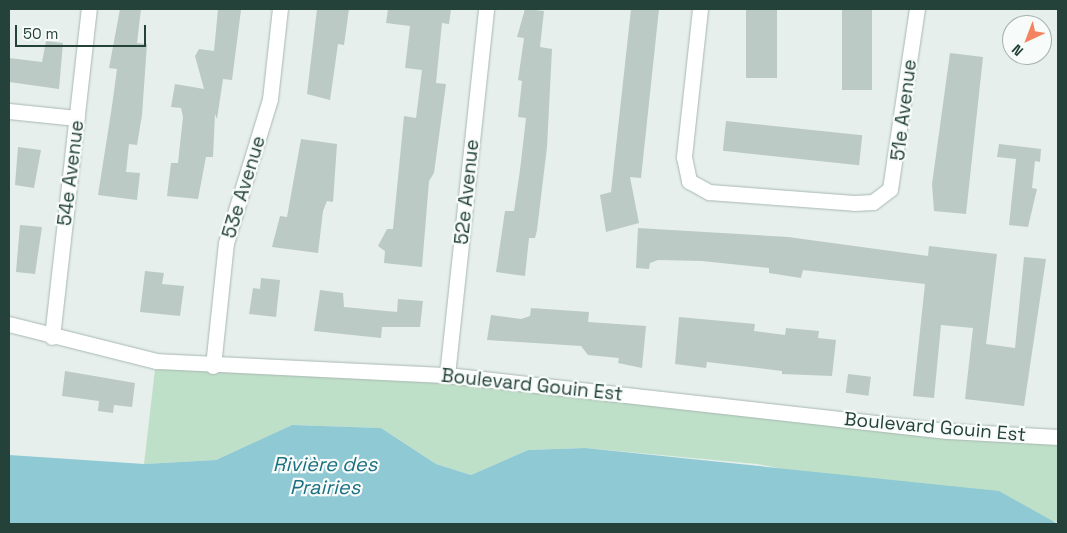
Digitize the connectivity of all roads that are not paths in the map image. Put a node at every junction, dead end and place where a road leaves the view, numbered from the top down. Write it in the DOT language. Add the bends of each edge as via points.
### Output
graph roads {
  1 [pos="89,9"];
  2 [pos="280,9"];
  3 [pos="486,9"];
  4 [pos="700,9"];
  5 [pos="916,9"];
  6 [pos="9,111"];
  7 [pos="77,118"];
  8 [pos="9,324"];
  9 [pos="52,337"];
  10 [pos="213,366"];
  11 [pos="447,375"];
  12 [pos="1058,437"];
  1 -- 7 [label="street, 54e Avenue"];
  2 -- 10 [label="street, 53e Avenue" via="270,99 226,243"];
  3 -- 11 [label="street, 52e Avenue"];
  4 -- 5 [label="street, 51e Avenue" via="684,157 689,181 709,192 873,202 890,189 896,169"];
  6 -- 7 [label="street"];
  7 -- 9 [label="street, 54e Avenue"];
  8 -- 9 [label="street, Boulevard Gouin Est"];
  9 -- 10 [label="street, Boulevard Gouin Est" via="156,361"];
  10 -- 11 [label="street, Boulevard Gouin Est"];
  11 -- 12 [label="street, Boulevard Gouin Est" via="947,431"];
}
